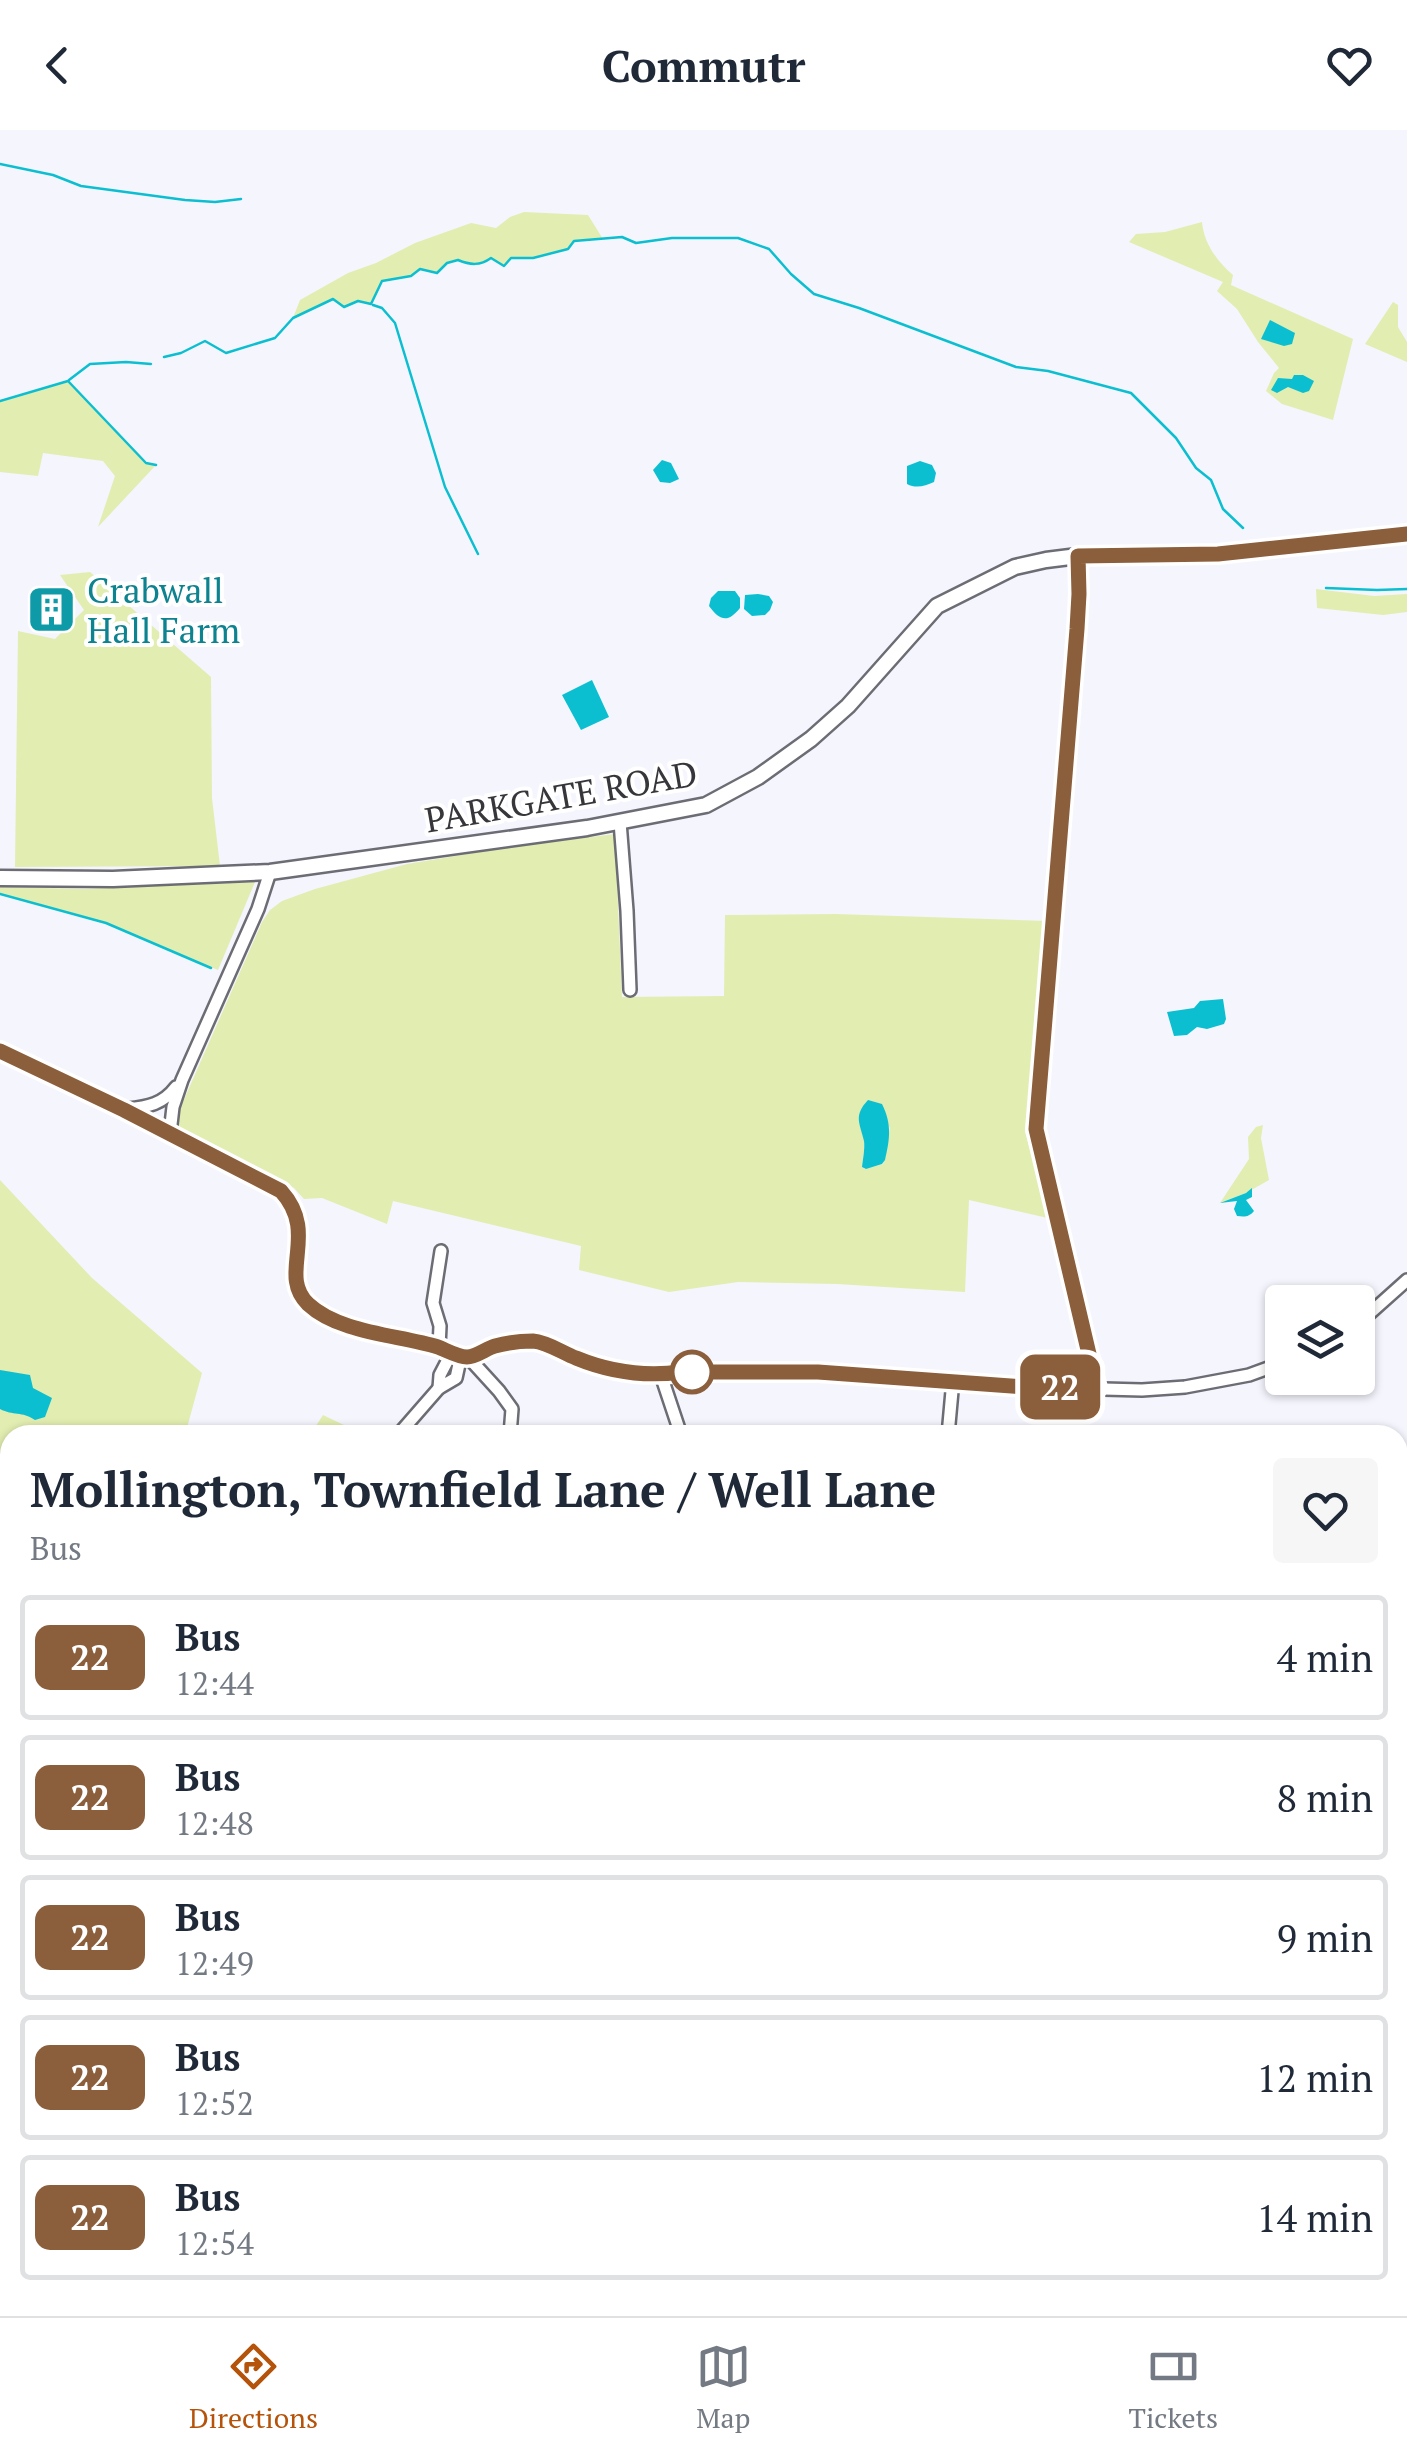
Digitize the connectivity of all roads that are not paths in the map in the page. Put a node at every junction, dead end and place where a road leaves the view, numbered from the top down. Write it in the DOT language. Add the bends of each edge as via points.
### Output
graph roads {
  1 [pos="1407,534"];
  2 [pos="1078,556"];
  3 [pos="620,822"];
  4 [pos="270,872"];
  5 [pos="0,878"];
  6 [pos="630,990"];
  7 [pos="0,1052"];
  8 [pos="182,1080"];
  9 [pos="124,1110"];
  10 [pos="170,1133"];
  11 [pos="440,1252"];
  12 [pos="1407,1280"];
  13 [pos="1375,1309"];
  14 [pos="438,1347"];
  15 [pos="461,1355"];
  16 [pos="1265,1369"];
  17 [pos="661,1375"];
  18 [pos="953,1380"];
  19 [pos="1097,1388"];
  20 [pos="407,1425"];
  21 [pos="511,1425"];
  22 [pos="678,1425"];
  23 [pos="949,1425"];
  1 -- 2 [label="main road, PARKGATE ROAD" via="1218,554"];
  2 -- 3 [label="main road, PARKGATE ROAD" via="1015,567 937,606 848,706 744,785 706,805"];
  2 -- 19 [label="street" via="1036,1129"];
  3 -- 4 [label="main road, PARKGATE ROAD"];
  3 -- 6 [label="street"];
  4 -- 5 [label="main road, PARKGATE ROAD"];
  4 -- 8 [label="street"];
  7 -- 9 [label="street"];
  8 -- 9 [label="street" via="161,1102"];
  8 -- 10 [label="street"];
  9 -- 10 [label="street"];
  10 -- 14 [label="street" via="292,1203 300,1236 296,1277 309,1304 371,1332"];
  11 -- 14 [label="street" via="433,1303"];
  12 -- 13 [label="street"];
  14 -- 15 [label="street"];
  15 -- 17 [label="street" via="536,1341 590,1363"];
  15 -- 20 [label="street" via="456,1378"];
  15 -- 21 [label="street" via="512,1408"];
  16 -- 19 [label="street" via="1185,1387"];
  17 -- 18 [label="street" via="818,1372"];
  17 -- 22 [label="street"];
  18 -- 19 [label="street"];
  18 -- 23 [label="street"];
}
